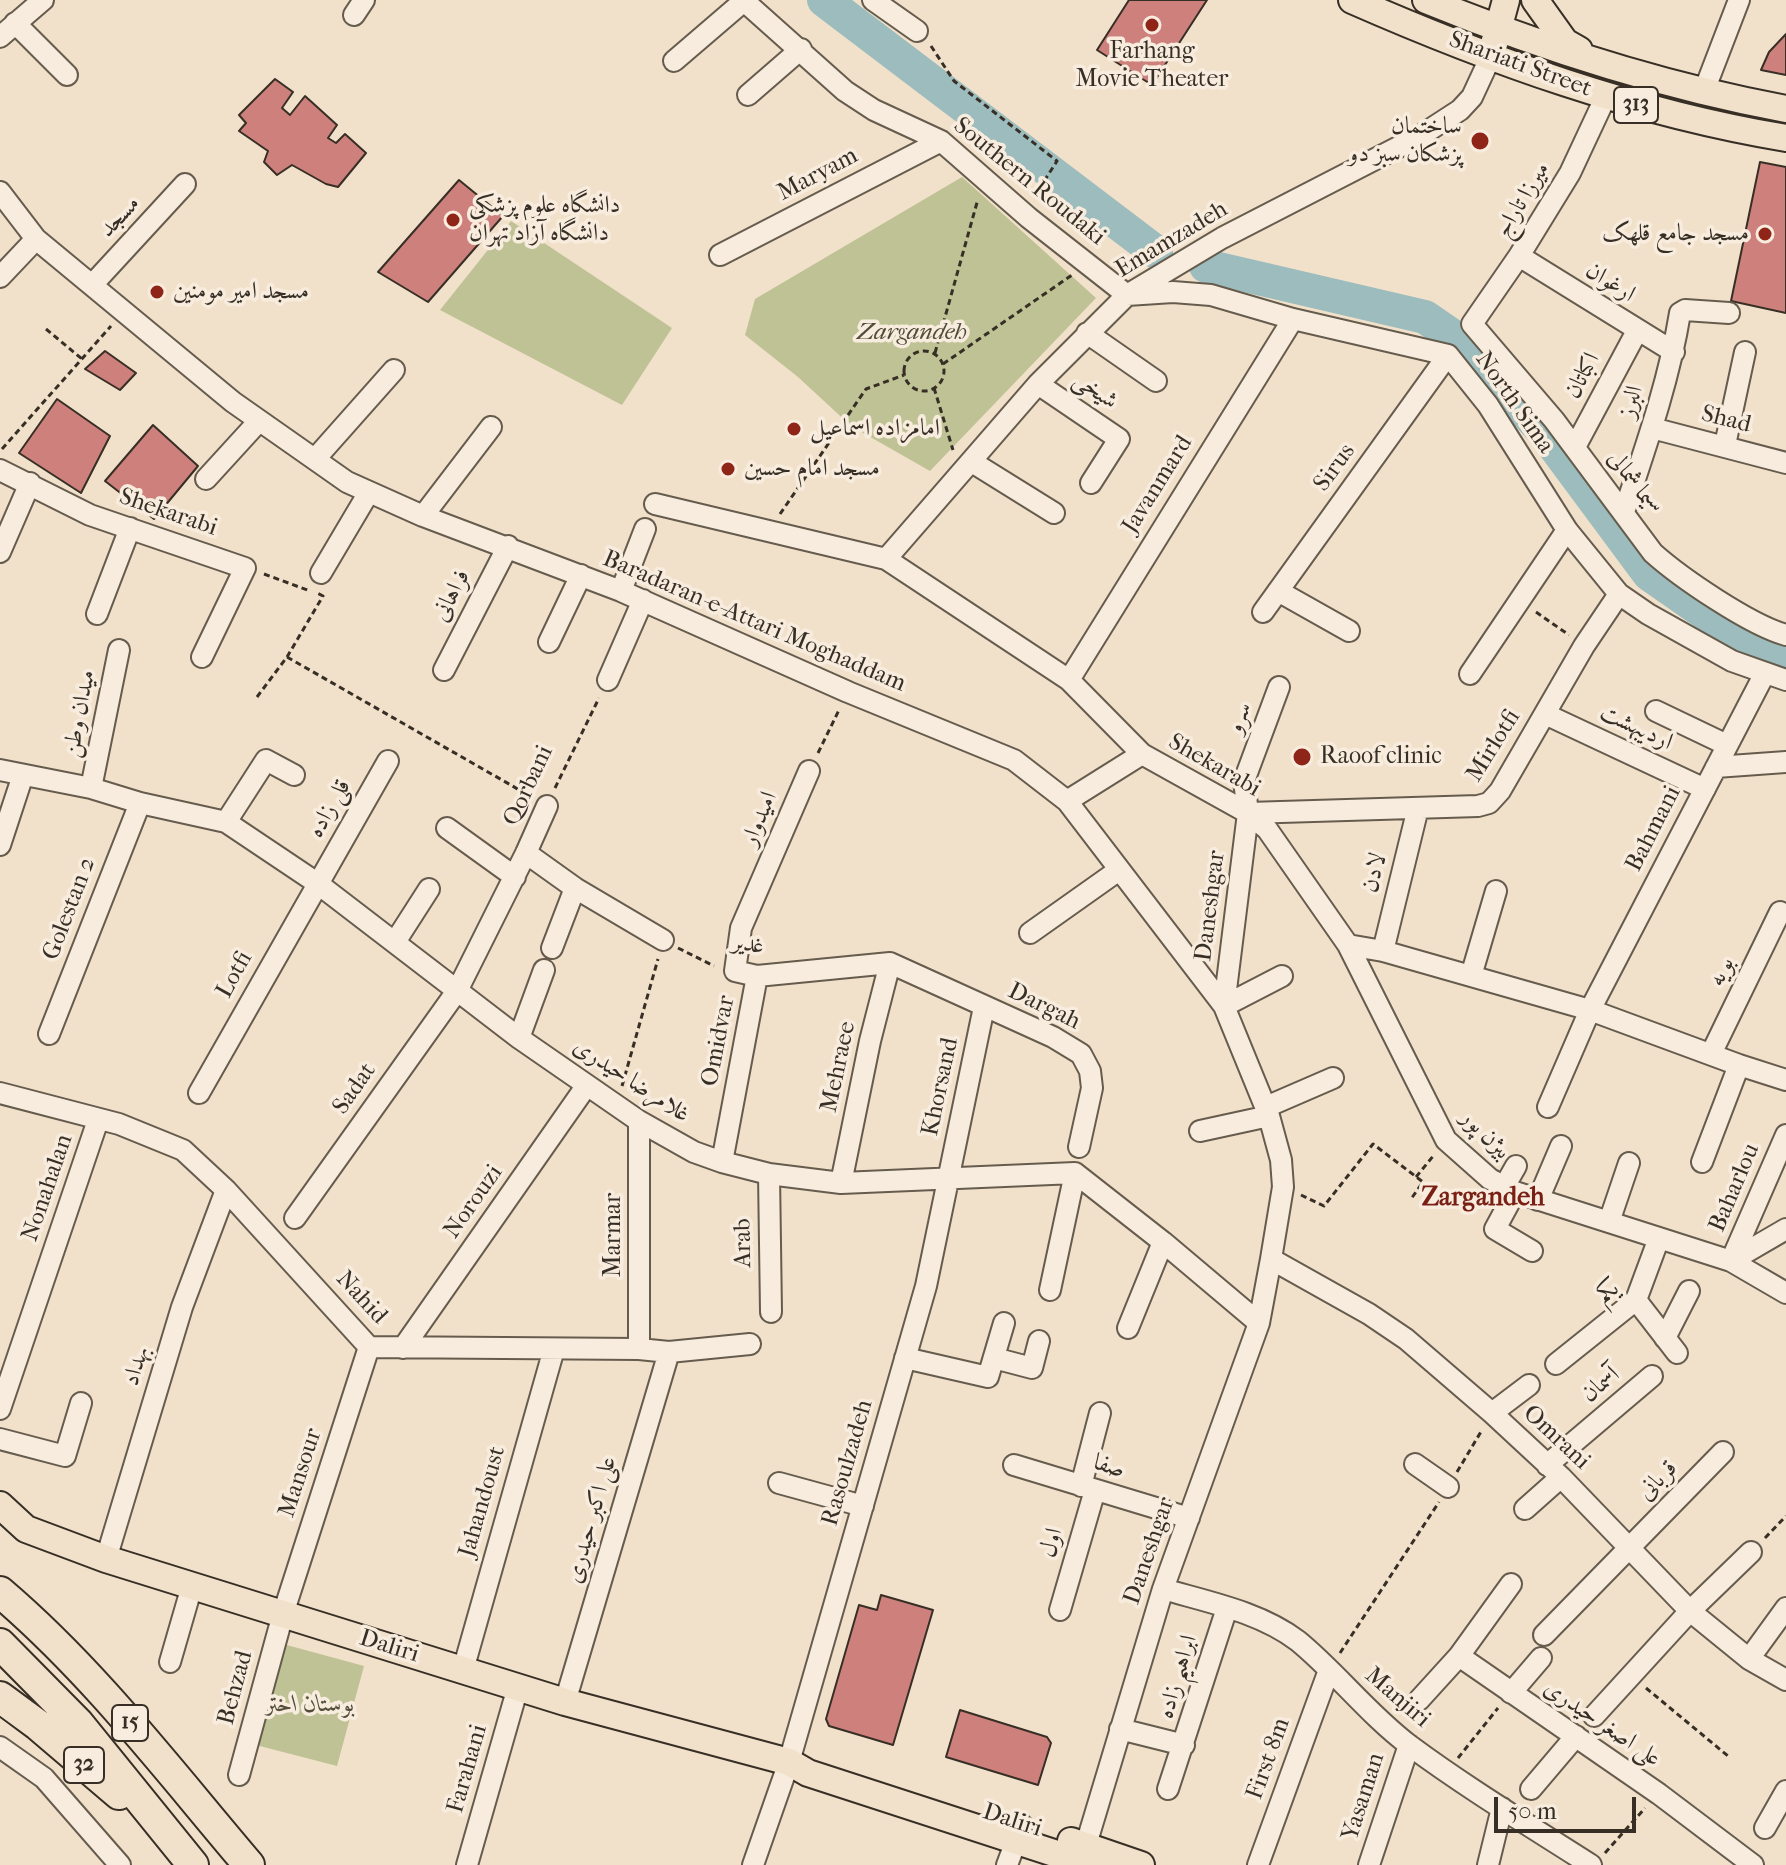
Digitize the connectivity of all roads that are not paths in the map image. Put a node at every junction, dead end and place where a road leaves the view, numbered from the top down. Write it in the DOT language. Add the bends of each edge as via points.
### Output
graph roads {
  1 [pos="744,0"];
  2 [pos="873,0"];
  3 [pos="1352,0"];
  4 [pos="1426,0"];
  5 [pos="1506,0"];
  6 [pos="1535,0"];
  7 [pos="1739,0"];
  8 [pos="20,14"];
  9 [pos="1486,16"];
  10 [pos="917,31"];
  11 [pos="801,49"];
  12 [pos="1479,51"];
  13 [pos="1592,58"];
  14 [pos="674,61"];
  15 [pos="67,75"];
  16 [pos="1704,91"];
  17 [pos="748,95"];
  18 [pos="1606,96"];
  19 [pos="1786,109"];
  20 [pos="1786,138"];
  21 [pos="941,141"];
  22 [pos="185,184"];
  23 [pos="0,192"];
  24 [pos="36,239"];
  25 [pos="720,255"];
  26 [pos="1519,256"];
  27 [pos="0,277"];
  28 [pos="92,285"];
  29 [pos="1127,295"];
  30 [pos="1729,313"];
  31 [pos="1293,319"];
  32 [pos="1472,324"];
  33 [pos="1637,331"];
  34 [pos="1087,333"];
  35 [pos="1674,352"];
  36 [pos="1745,352"];
  37 [pos="1448,355"];
  38 [pos="394,370"];
  39 [pos="1156,381"];
  40 [pos="1038,384"];
  41 [pos="259,421"];
  42 [pos="491,427"];
  43 [pos="1652,428"];
  44 [pos="1725,445"];
  45 [pos="1575,447"];
  46 [pos="315,459"];
  47 [pos="1786,463"];
  48 [pos="966,469"];
  49 [pos="0,470"];
  50 [pos="206,479"];
  51 [pos="30,483"];
  52 [pos="1091,483"];
  53 [pos="369,492"];
  54 [pos="655,504"];
  55 [pos="1624,512"];
  56 [pos="1054,513"];
  57 [pos="423,516"];
  58 [pos="130,528"];
  59 [pos="645,529"];
  60 [pos="1567,530"];
  61 [pos="508,546"];
  62 [pos="0,552"];
  63 [pos="886,559"];
  64 [pos="321,573"];
  65 [pos="581,575"];
  66 [pos="621,591"];
  67 [pos="1278,591"];
  68 [pos="1619,594"];
  69 [pos="643,600"];
  70 [pos="1263,612"];
  71 [pos="97,614"];
  72 [pos="1349,631"];
  73 [pos="1786,635"];
  74 [pos="549,642"];
  75 [pos="119,650"];
  76 [pos="202,657"];
  77 [pos="444,670"];
  78 [pos="1765,673"];
  79 [pos="1470,674"];
  80 [pos="608,680"];
  81 [pos="1069,680"];
  82 [pos="1786,680"];
  83 [pos="1279,687"];
  84 [pos="1656,711"];
  85 [pos="1545,714"];
  86 [pos="1727,745"];
  87 [pos="1142,754"];
  88 [pos="388,761"];
  89 [pos="1786,762"];
  90 [pos="1716,767"];
  91 [pos="0,770"];
  92 [pos="809,771"];
  93 [pos="23,775"];
  94 [pos="294,775"];
  95 [pos="91,788"];
  96 [pos="1705,789"];
  97 [pos="1067,801"];
  98 [pos="140,803"];
  99 [pos="547,806"];
  100 [pos="1418,808"];
  101 [pos="1248,813"];
  102 [pos="226,822"];
  103 [pos="447,828"];
  104 [pos="0,845"];
  105 [pos="526,853"];
  106 [pos="1119,870"];
  107 [pos="515,877"];
  108 [pos="317,883"];
  109 [pos="575,888"];
  110 [pos="429,889"];
  111 [pos="1496,891"];
  112 [pos="1780,912"];
  113 [pos="1030,933"];
  114 [pos="663,940"];
  115 [pos="395,942"];
  116 [pos="1348,945"];
  117 [pos="552,948"];
  118 [pos="1383,951"];
  119 [pos="890,963"];
  120 [pos="544,970"];
  121 [pos="735,971"];
  122 [pos="757,976"];
  123 [pos="1282,976"];
  124 [pos="1471,976"];
  125 [pos="457,991"];
  126 [pos="1224,1006"];
  127 [pos="984,1007"];
  128 [pos="1590,1010"];
  129 [pos="49,1034"];
  130 [pos="519,1038"];
  131 [pos="1711,1054"];
  132 [pos="1739,1065"];
  133 [pos="1333,1078"];
  134 [pos="1786,1080"];
  135 [pos="587,1085"];
  136 [pos="0,1093"];
  137 [pos="199,1093"];
  138 [pos="1548,1107"];
  139 [pos="1268,1112"];
  140 [pos="98,1120"];
  141 [pos="639,1121"];
  142 [pos="1200,1131"];
  143 [pos="1786,1135"];
  144 [pos="1561,1146"];
  145 [pos="1079,1147"];
  146 [pos="722,1162"];
  147 [pos="1702,1162"];
  148 [pos="1629,1163"];
  149 [pos="1516,1166"];
  150 [pos="1075,1173"];
  151 [pos="769,1174"];
  152 [pos="949,1177"];
  153 [pos="841,1183"];
  154 [pos="226,1190"];
  155 [pos="1510,1190"];
  156 [pos="1538,1200"];
  157 [pos="295,1218"];
  158 [pos="1609,1222"];
  159 [pos="1786,1229"];
  160 [pos="1659,1238"];
  161 [pos="1163,1242"];
  162 [pos="1532,1251"];
  163 [pos="1271,1259"];
  164 [pos="1731,1261"];
  165 [pos="1050,1290"];
  166 [pos="1689,1291"];
  167 [pos="1786,1293"];
  168 [pos="1636,1300"];
  169 [pos="771,1312"];
  170 [pos="1004,1323"];
  171 [pos="1259,1323"];
  172 [pos="1128,1328"];
  173 [pos="1039,1341"];
  174 [pos="750,1344"];
  175 [pos="369,1347"];
  176 [pos="403,1348"];
  177 [pos="554,1349"];
  178 [pos="639,1349"];
  179 [pos="669,1352"];
  180 [pos="905,1358"];
  181 [pos="994,1358"];
  182 [pos="1556,1364"];
  183 [pos="1652,1376"];
  184 [pos="1529,1385"];
  185 [pos="81,1403"];
  186 [pos="0,1409"];
  187 [pos="1100,1413"];
  188 [pos="1492,1413"];
  189 [pos="0,1439"];
  190 [pos="1723,1452"];
  191 [pos="1415,1464"];
  192 [pos="1014,1465"];
  193 [pos="1554,1471"];
  194 [pos="779,1483"];
  195 [pos="1448,1487"];
  196 [pos="1088,1488"];
  197 [pos="0,1505"];
  198 [pos="863,1506"];
  199 [pos="1525,1509"];
  200 [pos="1189,1518"];
  201 [pos="1630,1547"];
  202 [pos="1751,1552"];
  203 [pos="106,1559"];
  204 [pos="0,1583"];
  205 [pos="1511,1584"];
  206 [pos="192,1586"];
  207 [pos="1163,1589"];
  208 [pos="10,1601"];
  209 [pos="1227,1608"];
  210 [pos="1786,1608"];
  211 [pos="1060,1610"];
  212 [pos="1690,1611"];
  213 [pos="283,1614"];
  214 [pos="1544,1635"];
  215 [pos="0,1644"];
  216 [pos="1459,1656"];
  217 [pos="1541,1658"];
  218 [pos="1749,1659"];
  219 [pos="170,1662"];
  220 [pos="463,1670"];
  221 [pos="1329,1670"];
  222 [pos="1786,1680"];
  223 [pos="518,1687"];
  224 [pos="1511,1693"];
  225 [pos="0,1697"];
  226 [pos="1419,1700"];
  227 [pos="565,1702"];
  228 [pos="1594,1716"];
  229 [pos="1120,1729"];
  230 [pos="1576,1736"];
  231 [pos="1184,1745"];
  232 [pos="1409,1745"];
  233 [pos="0,1747"];
  234 [pos="789,1762"];
  235 [pos="239,1775"];
  236 [pos="1168,1789"];
  237 [pos="1531,1789"];
  238 [pos="1786,1791"];
  239 [pos="1502,1808"];
  240 [pos="1765,1828"];
  241 [pos="1019,1832"];
  242 [pos="167,1833"];
  243 [pos="1086,1857"];
  244 [pos="1598,1859"];
  245 [pos="120,1865"];
  246 [pos="193,1865"];
  247 [pos="249,1865"];
  248 [pos="467,1865"];
  249 [pos="753,1865"];
  250 [pos="1007,1865"];
  251 [pos="1141,1865"];
  252 [pos="1258,1865"];
  253 [pos="1369,1865"];
  254 [pos="1488,1865"];
  255 [pos="1753,1865"];
  1 -- 11 [label="street, Southern Roudaki"];
  1 -- 14 [label="street"];
  2 -- 10 [label="street"];
  3 -- 12 [label="main road, Shariati Street / 313"];
  4 -- 9 [label="main road, Shariati Street / 313"];
  5 -- 9 [label="main road"];
  6 -- 13 [label="main road" via="1565,42"];
  7 -- 16 [label="street"];
  8 -- 15 [label="street"];
  9 -- 12 [label="main road"];
  9 -- 13 [label="main road, Shariati Street / 313"];
  11 -- 17 [label="street"];
  11 -- 21 [label="street, Southern Roudaki" via="845,91"];
  12 -- 18 [label="main road, Shariati Street / 313"];
  12 -- 29 [label="street, Emamzadeh" via="1472,97 1460,110"];
  13 -- 16 [label="main road, Shariati Street / 313"];
  16 -- 19 [label="main road, Shariati Street / 313"];
  18 -- 20 [label="main road, Shariati Street / 313"];
  18 -- 26 [label="street, میرزا تاراج" via="1570,173"];
  21 -- 25 [label="street, Maryam"];
  21 -- 29 [label="street, Southern Roudaki"];
  22 -- 28 [label="street, مسجد"];
  23 -- 24 [label="street, Baradaran-e-Attari Moghaddam"];
  24 -- 27 [label="street"];
  24 -- 28 [label="street, Baradaran-e-Attari Moghaddam"];
  26 -- 32 [label="street, میرزا تاراج"];
  26 -- 33 [label="street, ارغوان"];
  28 -- 41 [label="street, Baradaran-e-Attari Moghaddam"];
  29 -- 31 [label="street, North Sima" via="1211,295"];
  29 -- 34 [label="street, Emamzadeh"];
  30 -- 35 [label="street, البرز" via="1682,311"];
  31 -- 37 [label="street, North Sima"];
  31 -- 81 [label="street, Javanmard"];
  32 -- 45 [label="street, سیما شمالی"];
  33 -- 35 [label="street, ارغوان"];
  33 -- 45 [label="street, اکباتان"];
  34 -- 39 [label="street"];
  34 -- 40 [label="street, Emamzadeh"];
  35 -- 43 [label="street, البرز"];
  36 -- 44 [label="street"];
  37 -- 60 [label="street, North Sima" via="1488,405"];
  37 -- 67 [label="street, Sirus"];
  38 -- 46 [label="street"];
  40 -- 48 [label="street, Emamzadeh"];
  40 -- 52 [label="street, شیخی" via="1119,439"];
  41 -- 46 [label="street, Baradaran-e-Attari Moghaddam"];
  41 -- 50 [label="street"];
  42 -- 57 [label="street"];
  43 -- 44 [label="street, Shad"];
  43 -- 55 [label="street, البرز"];
  44 -- 47 [label="street, Shad"];
  45 -- 55 [label="street, سیما شمالی"];
  46 -- 53 [label="street, Baradaran-e-Attari Moghaddam"];
  48 -- 56 [label="street"];
  48 -- 63 [label="street, Emamzadeh"];
  49 -- 51 [label="street, Shekarabi"];
  51 -- 58 [label="street, Shekarabi" via="90,515"];
  51 -- 62 [label="street"];
  53 -- 57 [label="street, Baradaran-e-Attari Moghaddam"];
  53 -- 64 [label="street"];
  54 -- 63 [label="street, Shekarabi"];
  55 -- 73 [label="street, سیما شمالی" via="1653,553 1673,570"];
  57 -- 61 [label="street, Baradaran-e-Attari Moghaddam"];
  58 -- 71 [label="street"];
  58 -- 76 [label="street, Shekarabi" via="245,568"];
  59 -- 66 [label="street"];
  60 -- 68 [label="street, North Sima"];
  60 -- 79 [label="street"];
  61 -- 65 [label="street, Baradaran-e-Attari Moghaddam"];
  61 -- 77 [label="street, فراهانی"];
  63 -- 81 [label="street, Shekarabi"];
  65 -- 66 [label="street, Baradaran-e-Attari Moghaddam"];
  65 -- 74 [label="street"];
  66 -- 69 [label="street, Baradaran-e-Attari Moghaddam"];
  67 -- 70 [label="street, Sirus"];
  67 -- 72 [label="street"];
  68 -- 78 [label="street, North Sima" via="1732,661"];
  68 -- 85 [label="street, Mirlotfi"];
  69 -- 80 [label="street"];
  69 -- 97 [label="street, Baradaran-e-Attari Moghaddam" via="1014,760"];
  75 -- 95 [label="street, میدان وطن"];
  78 -- 82 [label="street, North Sima"];
  78 -- 86 [label="street, Bahmani"];
  81 -- 87 [label="street, Shekarabi"];
  83 -- 101 [label="street, سرو" via="1244,781"];
  84 -- 86 [label="street"];
  85 -- 96 [label="street, اردیبهشت"];
  85 -- 100 [label="street, Mirlotfi" via="1489,803"];
  86 -- 90 [label="street, Bahmani"];
  87 -- 97 [label="street"];
  87 -- 101 [label="street, Shekarabi"];
  88 -- 108 [label="street, قلی زاده"];
  89 -- 90 [label="street"];
  90 -- 96 [label="street, Bahmani"];
  91 -- 93 [label="street, غلامرضا حیدری"];
  92 -- 121 [label="street, امیدوار" via="741,928"];
  93 -- 95 [label="street, غلامرضا حیدری"];
  93 -- 104 [label="street"];
  94 -- 102 [label="street" via="266,760"];
  95 -- 98 [label="street, غلامرضا حیدری"];
  96 -- 128 [label="street, Bahmani"];
  97 -- 106 [label="street, Baradaran-e-Attari Moghaddam"];
  98 -- 102 [label="street, غلامرضا حیدری"];
  98 -- 129 [label="street, Golestan 2"];
  99 -- 105 [label="street, Qorbani"];
  100 -- 101 [label="street, Mirlotfi"];
  100 -- 118 [label="street, لادن"];
  101 -- 116 [label="street, Shekarabi" via="1267,829"];
  101 -- 126 [label="street, Daneshgar"];
  102 -- 108 [label="street, غلامرضا حیدری"];
  103 -- 107 [label="street"];
  105 -- 107 [label="street, Qorbani"];
  105 -- 109 [label="street"];
  106 -- 113 [label="street"];
  106 -- 126 [label="street, Baradaran-e-Attari Moghaddam"];
  107 -- 125 [label="street, Qorbani"];
  108 -- 115 [label="street, غلامرضا حیدری"];
  108 -- 137 [label="street, Lotfi"];
  109 -- 114 [label="street"];
  109 -- 117 [label="street"];
  110 -- 115 [label="street"];
  111 -- 124 [label="street"];
  112 -- 131 [label="street, بویه"];
  115 -- 125 [label="street, غلامرضا حیدری"];
  116 -- 118 [label="street"];
  116 -- 155 [label="street, بیژن پور" via="1446,1140"];
  118 -- 124 [label="street"];
  119 -- 122 [label="street, غدیر"];
  119 -- 127 [label="street"];
  119 -- 153 [label="street, Mehraee"];
  120 -- 130 [label="street"];
  121 -- 122 [label="street, غدیر"];
  122 -- 146 [label="street, Omidvar"];
  123 -- 126 [label="street"];
  124 -- 128 [label="street"];
  125 -- 130 [label="street, غلامرضا حیدری"];
  125 -- 157 [label="street, Sadat"];
  126 -- 139 [label="street, Baradaran-e-Attari Moghaddam"];
  127 -- 145 [label="street, Dargah" via="1081,1054 1092,1088"];
  127 -- 152 [label="street, Khorsand"];
  128 -- 131 [label="street"];
  128 -- 138 [label="street, Bahmani"];
  130 -- 135 [label="street, غلامرضا حیدری"];
  131 -- 132 [label="street"];
  132 -- 134 [label="street"];
  132 -- 147 [label="street"];
  133 -- 139 [label="street"];
  135 -- 141 [label="street, غلامرضا حیدری"];
  135 -- 176 [label="street, Norouzi"];
  136 -- 140 [label="street, Nahid"];
  139 -- 142 [label="street"];
  139 -- 163 [label="street, Baradaran-e-Attari Moghaddam" via="1283,1187"];
  140 -- 154 [label="street, Nahid" via="183,1150"];
  140 -- 186 [label="street, Nonahalan"];
  141 -- 146 [label="street, غلامرضا حیدری"];
  141 -- 178 [label="street, Marmar"];
  143 -- 164 [label="street, Baharlou"];
  144 -- 156 [label="street"];
  146 -- 151 [label="street, غلامرضا حیدری"];
  148 -- 158 [label="street"];
  149 -- 155 [label="street"];
  150 -- 152 [label="street, غلامرضا حیدری"];
  150 -- 161 [label="street"];
  150 -- 165 [label="street"];
  151 -- 153 [label="street, غلامرضا حیدری"];
  151 -- 169 [label="street, Arab"];
  152 -- 153 [label="street, غلامرضا حیدری"];
  152 -- 180 [label="street, Rasoulzadeh"];
  154 -- 175 [label="street, Nahid"];
  154 -- 203 [label="street, بهداد" via="182,1307"];
  155 -- 156 [label="street, بیژن پور"];
  155 -- 162 [label="street" via="1495,1229"];
  156 -- 158 [label="street, بیژن پور"];
  158 -- 160 [label="street, بیژن پور"];
  159 -- 164 [label="street"];
  160 -- 164 [label="street, بیژن پور"];
  160 -- 168 [label="street"];
  161 -- 171 [label="street"];
  161 -- 172 [label="street"];
  163 -- 171 [label="street, Daneshgar"];
  163 -- 188 [label="street, Omrani" via="1406,1339"];
  164 -- 167 [label="street, بیژن پور"];
  166 -- 168 [label="street, یکم" via="1671,1345"];
  168 -- 182 [label="street, یکم"];
  170 -- 181 [label="street"];
  171 -- 200 [label="street, Daneshgar"];
  173 -- 181 [label="street" via="1032,1368"];
  174 -- 179 [label="street, Nahid"];
  175 -- 176 [label="street, Nahid"];
  175 -- 213 [label="street, Mansour"];
  176 -- 177 [label="street, Nahid"];
  177 -- 178 [label="street, Nahid"];
  177 -- 220 [label="street, Jahandoust"];
  178 -- 179 [label="street, Nahid"];
  179 -- 227 [label="street, علی اکبر حیدری"];
  180 -- 181 [label="street" via="988,1377"];
  180 -- 198 [label="street, Rasoulzadeh"];
  183 -- 193 [label="street, آسمان"];
  184 -- 188 [label="street"];
  185 -- 189 [label="street" via="65,1456"];
  187 -- 196 [label="street, اول"];
  188 -- 193 [label="street, Omrani"];
  190 -- 201 [label="street, قربانی"];
  191 -- 195 [label="street"];
  192 -- 196 [label="street, صفا"];
  193 -- 199 [label="street, آسمان"];
  193 -- 201 [label="street, Omrani"];
  194 -- 198 [label="street"];
  196 -- 200 [label="street, صفا"];
  196 -- 211 [label="street, اول"];
  197 -- 203 [label="main road, Daliri" via="26,1529"];
  198 -- 234 [label="street, Rasoulzadeh"];
  200 -- 207 [label="street, Daneshgar"];
  201 -- 212 [label="street, Omrani"];
  201 -- 214 [label="street, قربانی"];
  202 -- 212 [label="street"];
  203 -- 206 [label="main road, Daliri"];
  204 -- 208 [label="highway"];
  205 -- 216 [label="street"];
  206 -- 213 [label="main road, Daliri"];
  206 -- 219 [label="street"];
  207 -- 209 [label="street, Manjiri"];
  207 -- 229 [label="street, Daneshgar"];
  208 -- 247 [label="highway, 15" via="117,1707"];
  209 -- 221 [label="street, Manjiri" via="1270,1624"];
  209 -- 231 [label="street, ابراهیم زاده"];
  210 -- 218 [label="street"];
  212 -- 218 [label="street, Omrani"];
  212 -- 228 [label="street"];
  213 -- 220 [label="main road, Daliri"];
  213 -- 235 [label="street, Behzad"];
  215 -- 242 [label="highway, 15" via="78,1723"];
  216 -- 224 [label="street, علی اصغر حیدری"];
  216 -- 226 [label="street"];
  217 -- 224 [label="street"];
  218 -- 222 [label="street, Omrani"];
  220 -- 223 [label="main road, Daliri"];
  221 -- 232 [label="street, Manjiri"];
  221 -- 252 [label="street, First 8m"];
  223 -- 227 [label="main road, Daliri"];
  223 -- 248 [label="street, Farahani"];
  224 -- 230 [label="street, علی اصغر حیدری"];
  225 -- 242 [label="highway, 32"];
  227 -- 234 [label="main road, Daliri"];
  229 -- 231 [label="street, ابراهیم زاده"];
  229 -- 243 [label="street, Daneshgar"];
  230 -- 237 [label="street"];
  230 -- 255 [label="street, علی اصغر حیدری"];
  231 -- 236 [label="street"];
  232 -- 239 [label="street, Manjiri"];
  232 -- 253 [label="street, Yasaman"];
  233 -- 245 [label="street" via="44,1778"];
  234 -- 241 [label="main road, Daliri" via="808,1773"];
  234 -- 249 [label="street, Rasoulzadeh"];
  238 -- 240 [label="street"];
  239 -- 244 [label="street, Manjiri"];
  239 -- 254 [label="street"];
  241 -- 243 [label="main road, Daliri"];
  241 -- 250 [label="street"];
  242 -- 246 [label="highway, 15"];
  243 -- 251 [label="main road, Daliri"];
}
